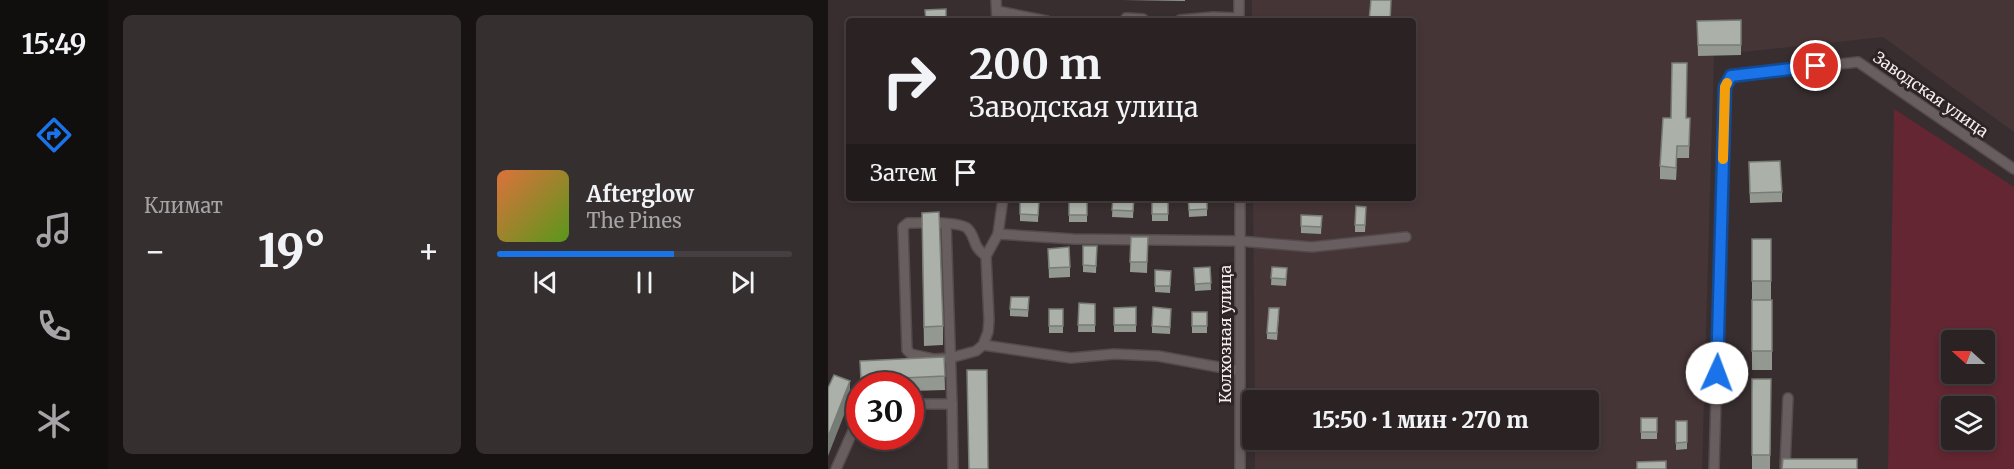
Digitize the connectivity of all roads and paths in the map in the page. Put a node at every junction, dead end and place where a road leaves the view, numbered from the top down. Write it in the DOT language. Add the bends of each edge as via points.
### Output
graph roads {
  1 [pos="996,0"];
  2 [pos="1239,0"];
  3 [pos="997,16"];
  4 [pos="1017,18"];
  5 [pos="1202,18"];
  6 [pos="1222,18"];
  7 [pos="1239,18"];
  8 [pos="2014,169"];
  9 [pos="1002,201"];
  10 [pos="1240,201"];
  11 [pos="946,224"];
  12 [pos="998,234"];
  13 [pos="1406,237"];
  14 [pos="1240,241"];
  15 [pos="986,256"];
  16 [pos="983,345"];
  17 [pos="950,358"];
  18 [pos="1240,371"];
  19 [pos="1788,398"];
  20 [pos="924,404"];
  21 [pos="952,404"];
  22 [pos="846,446"];
  23 [pos="1796,467"];
  24 [pos="836,469"];
  25 [pos="953,469"];
  26 [pos="1240,469"];
  27 [pos="1714,469"];
  1 -- 3 [label="street"];
  2 -- 7 [label="street"];
  3 -- 4 [label="street"];
  5 -- 6 [label="street"];
  8 -- 27 [label="street, Заводская улица" via="1858,62 1731,76 1725,87"];
  9 -- 12 [label="street"];
  10 -- 14 [label="street, Колхозная улица"];
  11 -- 15 [label="street" via="966,227 976,249"];
  11 -- 17 [label="street"];
  11 -- 17 [label="street" via="908,223 903,227 903,239 907,350 934,359"];
  12 -- 14 [label="street"];
  12 -- 15 [label="street"];
  13 -- 14 [label="street" via="1312,247"];
  14 -- 18 [label="street, Колхозная улица"];
  15 -- 16 [label="street" via="989,320"];
  16 -- 17 [label="street" via="976,351"];
  16 -- 18 [label="street" via="1071,358 1114,354 1158,356"];
  17 -- 21 [label="street"];
  18 -- 26 [label="street, Колхозная улица"];
  19 -- 23 [label="street" via="1785,467"];
  20 -- 21 [label="street"];
  21 -- 25 [label="street"];
  22 -- 24 [label="street"];
}
